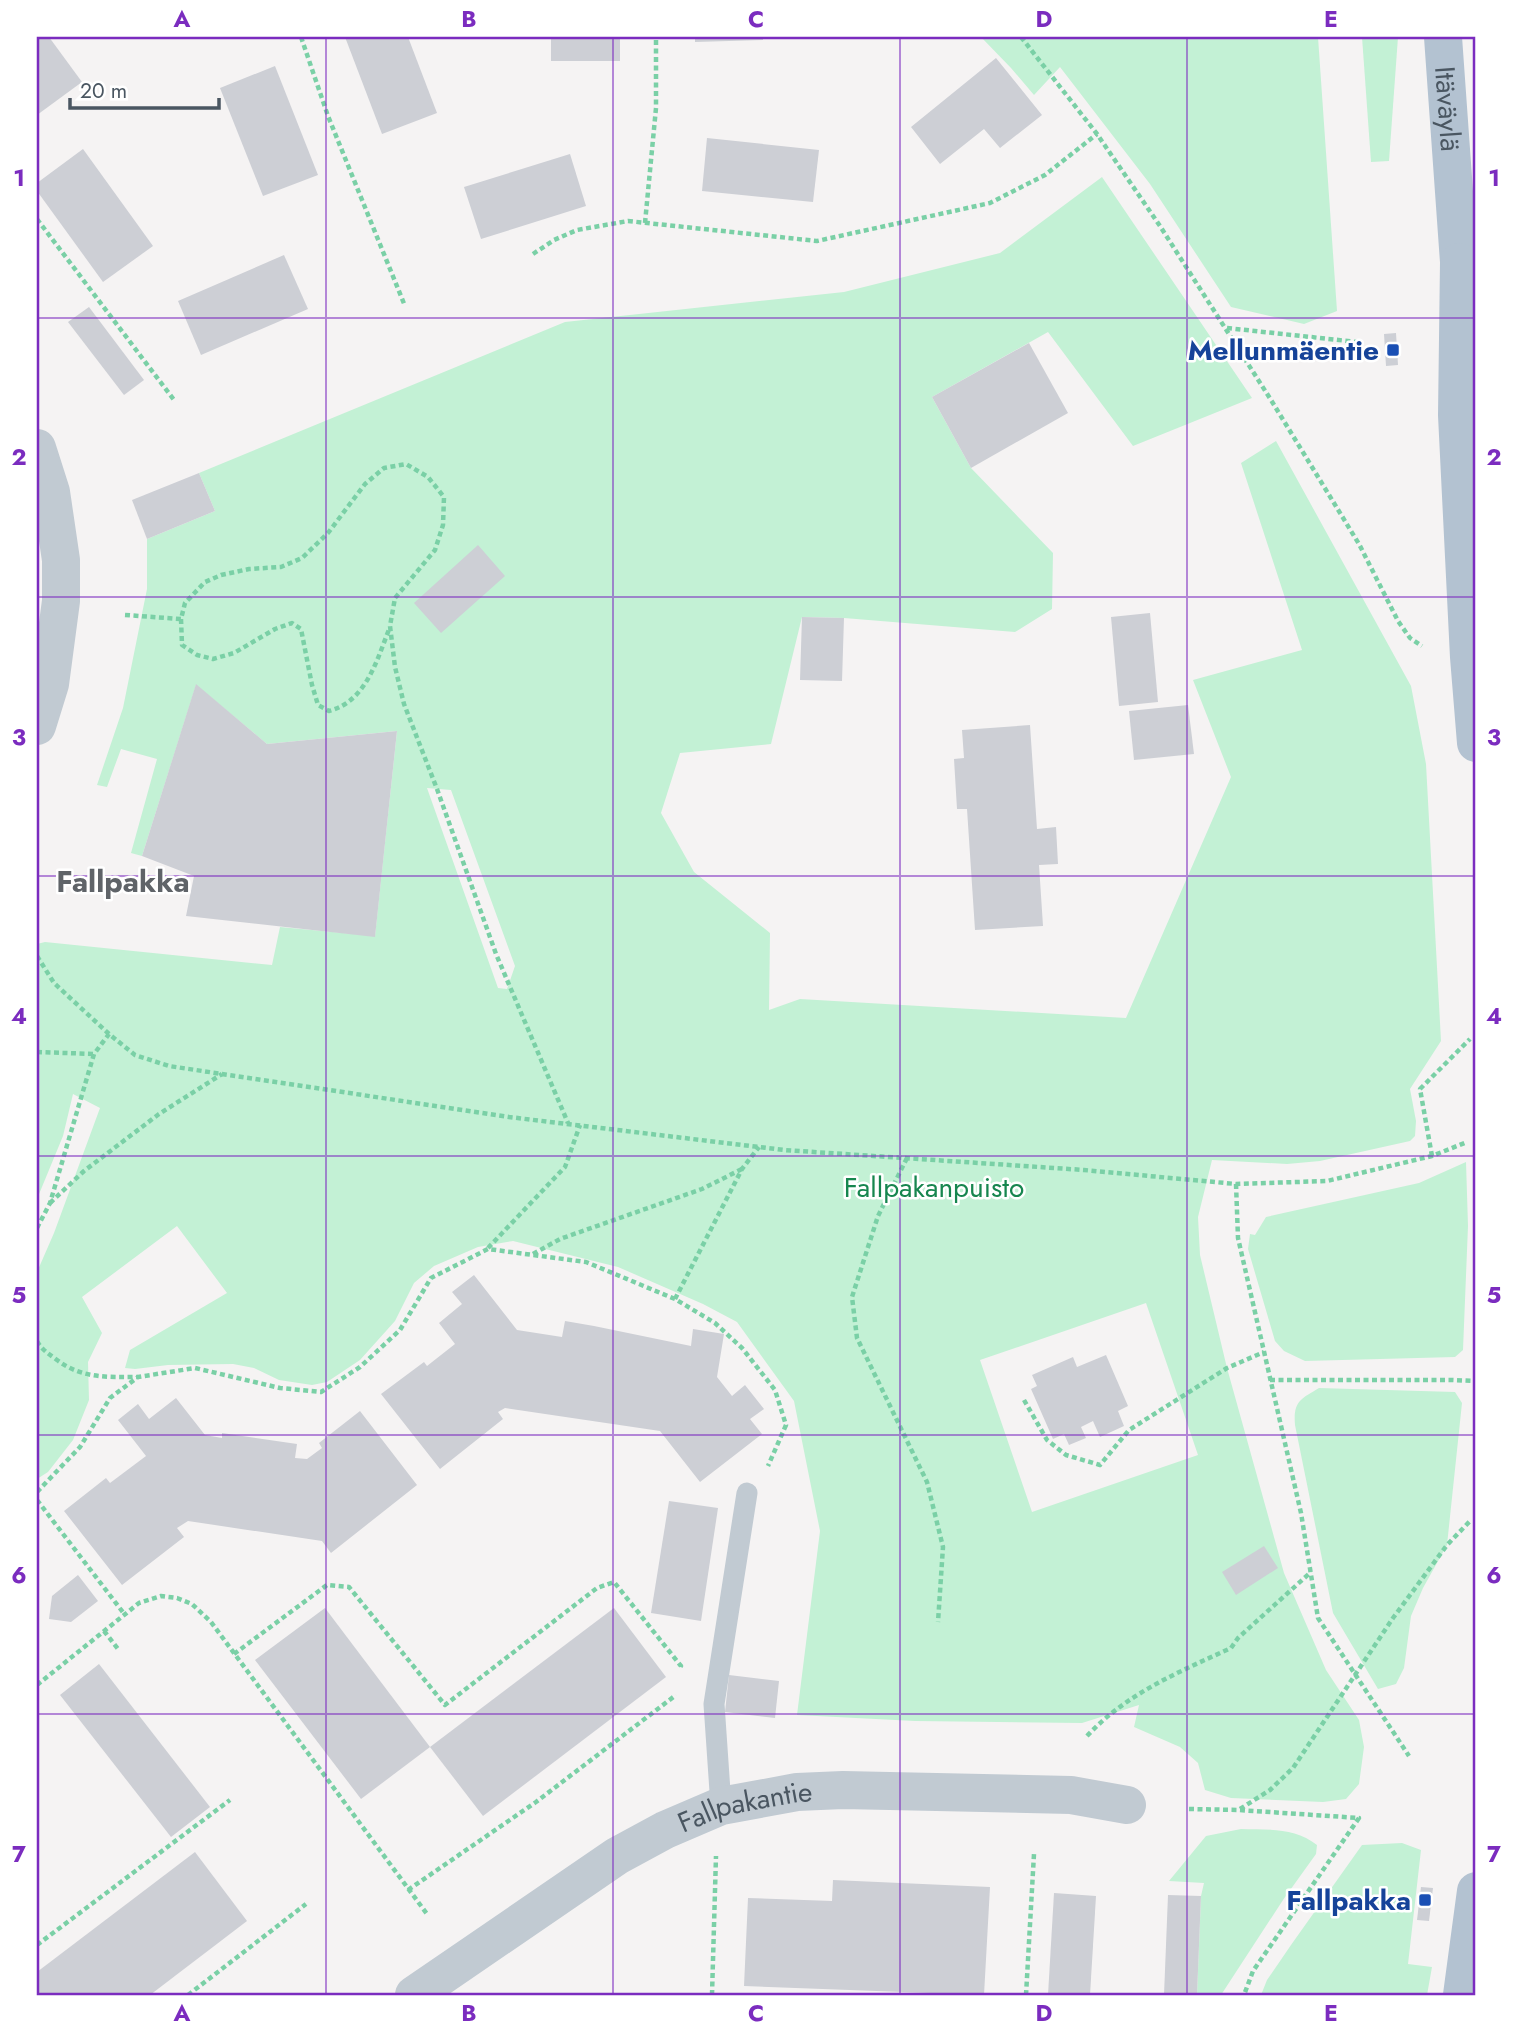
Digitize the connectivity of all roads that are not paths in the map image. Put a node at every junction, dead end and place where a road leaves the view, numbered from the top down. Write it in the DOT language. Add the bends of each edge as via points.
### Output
graph roads {
  1 [pos="1443,37"];
  2 [pos="1459,262"];
  3 [pos="1476,372"];
  4 [pos="37,448"];
  5 [pos="37,726"];
  6 [pos="1476,743"];
  7 [pos="747,1493"];
  8 [pos="1127,1805"];
  9 [pos="722,1806"];
  10 [pos="1476,1891"];
  11 [pos="414,1995"];
  12 [pos="1462,1995"];
  1 -- 2 [label="main road, Itäväylä"];
  2 -- 3 [label="main road, Itäväylä"];
  2 -- 6 [label="main road, Itäväylä" via="1457,415"];
  4 -- 5 [label="street" via="51,492 61,559 61,601 50,684"];
  7 -- 9 [label="lane" via="715,1704"];
  8 -- 9 [label="street, Fallpakantie" via="1071,1795 843,1790 797,1792"];
  9 -- 11 [label="street, Fallpakantie" via="617,1856"];
  10 -- 12 [label="main road"];
}
